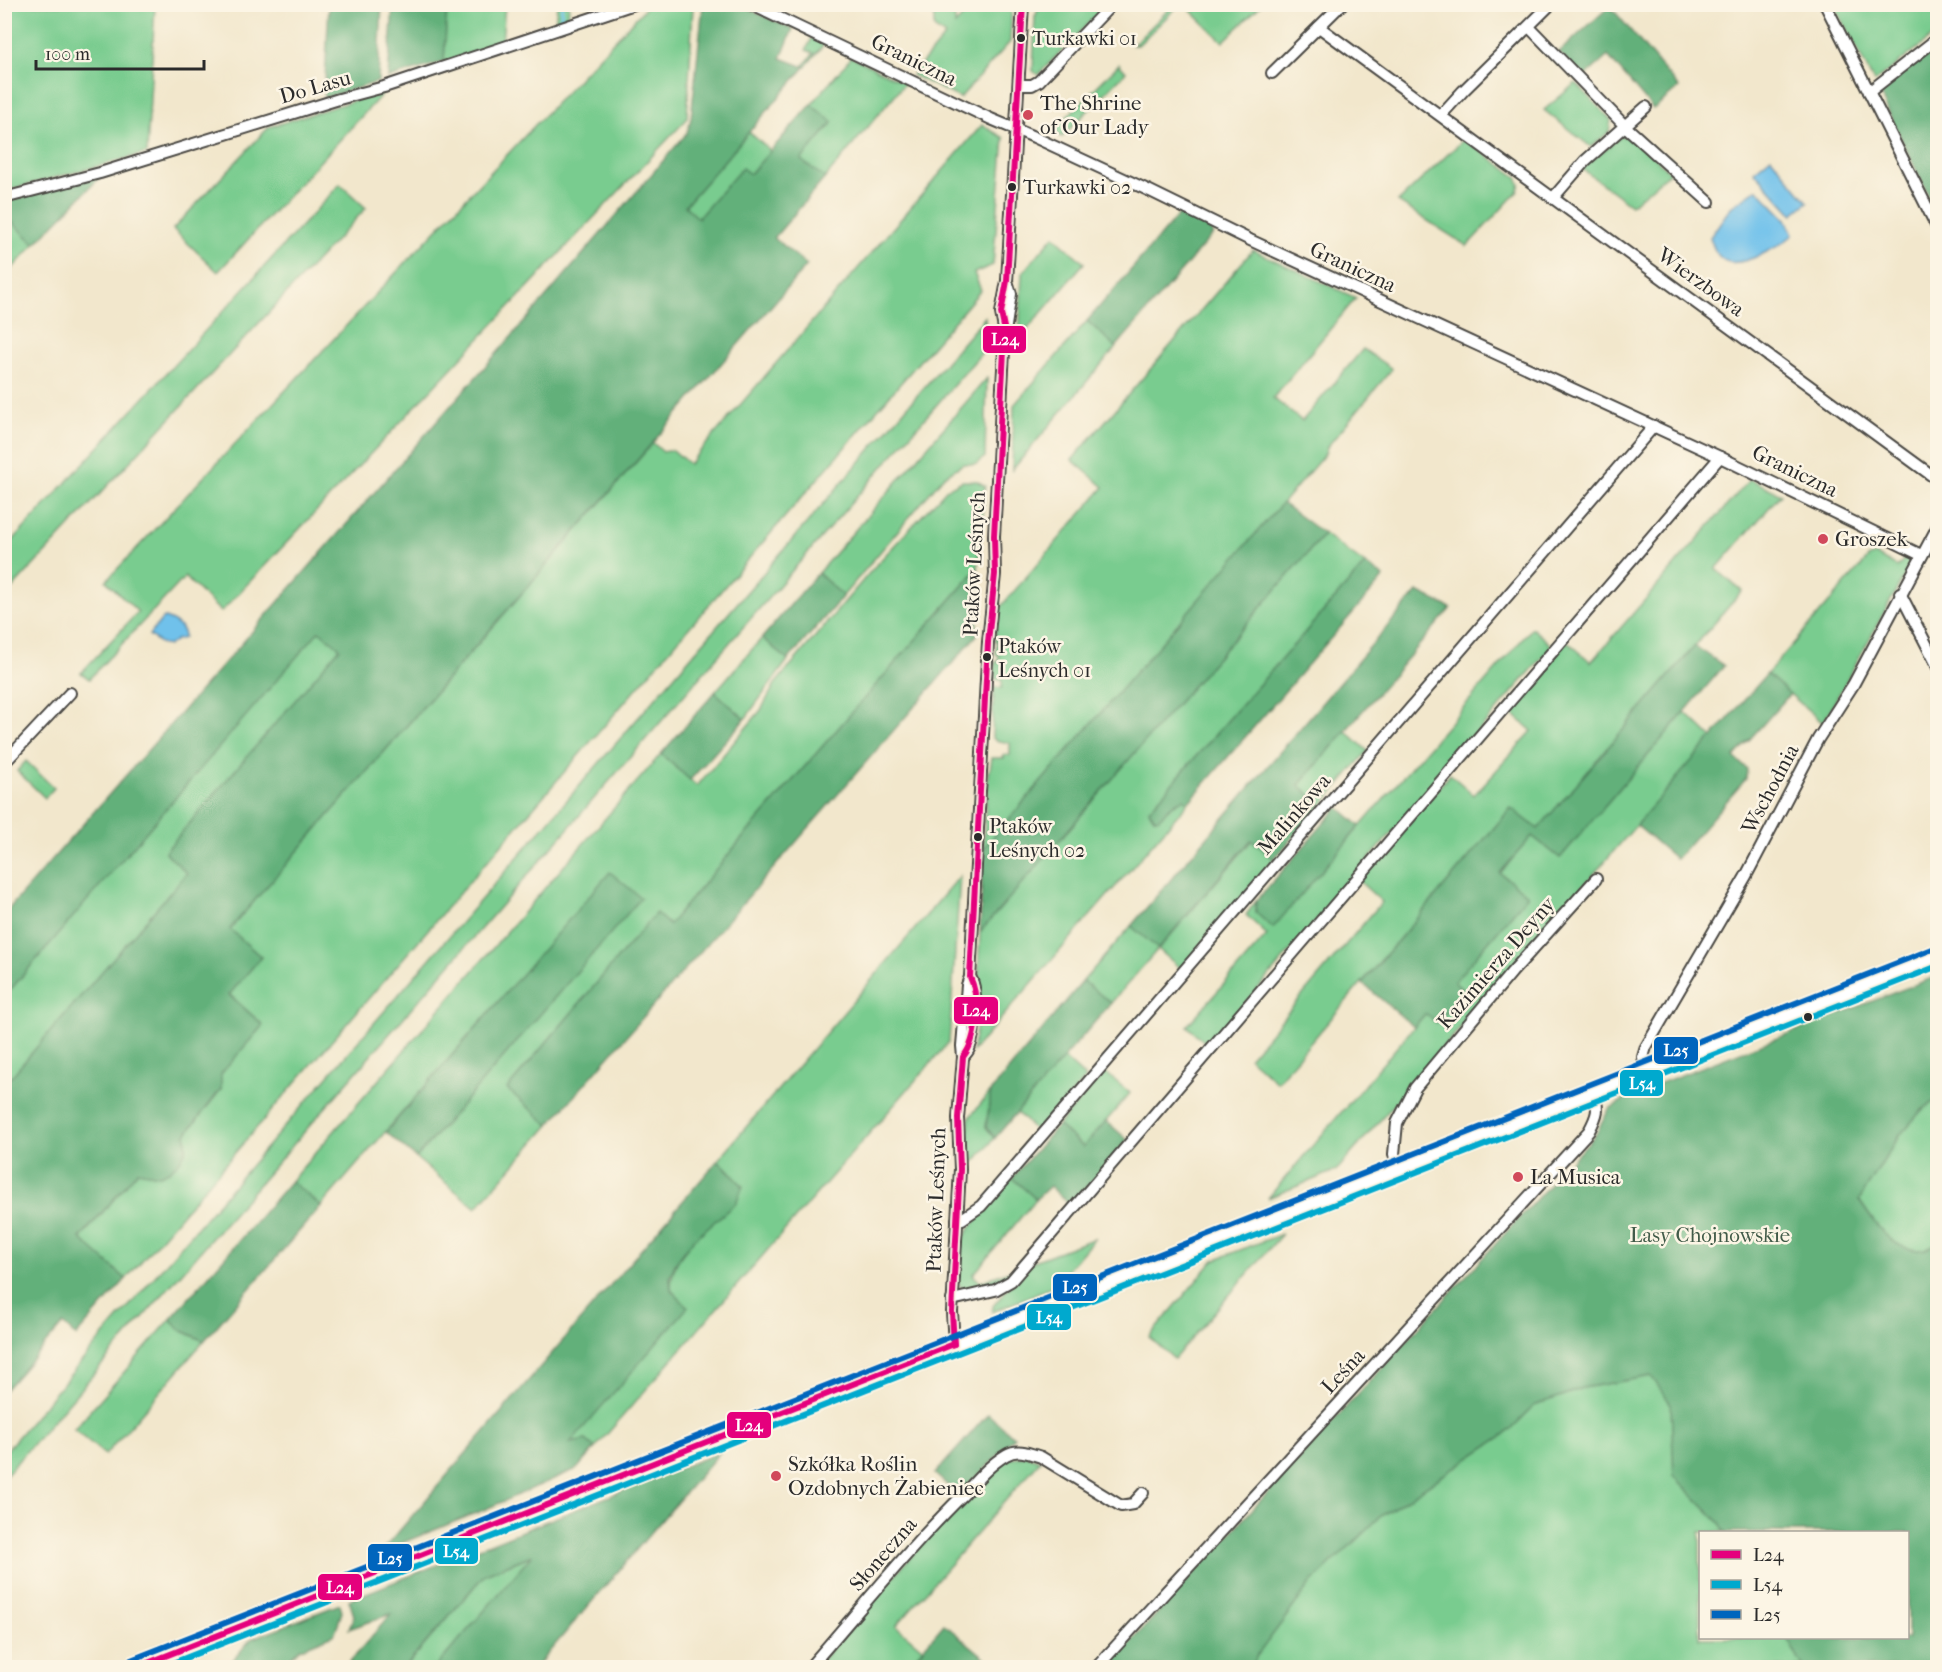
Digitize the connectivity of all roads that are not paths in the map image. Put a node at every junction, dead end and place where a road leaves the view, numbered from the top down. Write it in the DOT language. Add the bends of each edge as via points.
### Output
graph roads {
  1 [pos="634,4"];
  2 [pos="750,4"];
  3 [pos="1023,4"];
  4 [pos="1112,4"];
  5 [pos="1342,4"];
  6 [pos="1551,4"];
  7 [pos="1825,4"];
  8 [pos="1319,27"];
  9 [pos="1529,27"];
  10 [pos="1938,38"];
  11 [pos="1272,73"];
  12 [pos="1019,85"];
  13 [pos="1869,92"];
  14 [pos="1646,107"];
  15 [pos="1441,115"];
  16 [pos="1625,126"];
  17 [pos="1016,129"];
  18 [pos="4,198"];
  19 [pos="1553,198"];
  20 [pos="1709,202"];
  21 [pos="1938,228"];
  22 [pos="1654,426"];
  23 [pos="1720,457"];
  24 [pos="1938,480"];
  25 [pos="1938,526"];
  26 [pos="1922,555"];
  27 [pos="1900,593"];
  28 [pos="1938,667"];
  29 [pos="70,693"];
  30 [pos="4,763"];
  31 [pos="1596,879"];
  32 [pos="1938,956"];
  33 [pos="1646,1072"];
  34 [pos="1594,1092"];
  35 [pos="1398,1170"];
  36 [pos="957,1220"];
  37 [pos="952,1300"];
  38 [pos="954,1344"];
  39 [pos="1143,1493"];
  40 [pos="134,1668"];
  41 [pos="809,1668"];
  42 [pos="1096,1668"];
  1 -- 18 [label="street, Do Lasu" via="384,87"];
  2 -- 17 [label="street, Graniczna"];
  3 -- 12 [label="street, Ptaków Leśnych"];
  4 -- 12 [label="street" via="1039,81"];
  5 -- 8 [label="street"];
  6 -- 9 [label="street"];
  7 -- 13 [label="street"];
  8 -- 11 [label="street"];
  8 -- 15 [label="street, Wierzbowa"];
  9 -- 15 [label="street"];
  9 -- 16 [label="street"];
  10 -- 13 [label="street"];
  12 -- 17 [label="street, Ptaków Leśnych"];
  13 -- 21 [label="street"];
  14 -- 16 [label="street"];
  15 -- 19 [label="street, Wierzbowa"];
  16 -- 19 [label="street"];
  16 -- 20 [label="street"];
  17 -- 22 [label="street, Graniczna"];
  17 -- 36 [label="street, Ptaków Leśnych" via="1007,281 1011,294 1005,332 995,574 970,977 974,982 974,1019 969,1050 963,1057"];
  19 -- 24 [label="street, Wierzbowa"];
  22 -- 23 [label="street, Graniczna"];
  22 -- 36 [label="street, Malinkowa" via="981,1206"];
  23 -- 26 [label="street, Graniczna"];
  23 -- 37 [label="street" via="1011,1281 995,1290"];
  25 -- 26 [label="street, Wschodnia"];
  26 -- 27 [label="street, Wschodnia"];
  27 -- 28 [label="street"];
  27 -- 33 [label="street, Wschodnia" via="1853,685 1818,739 1746,876 1646,1047"];
  29 -- 30 [label="street"];
  31 -- 35 [label="street, Kazimierza Deyny" via="1414,1088 1397,1123 1394,1154"];
  32 -- 33 [label="main road"];
  33 -- 34 [label="main road"];
  34 -- 35 [label="main road"];
  34 -- 42 [label="street, Leśna" via="1598,1114 1589,1131"];
  35 -- 38 [label="main road"];
  36 -- 37 [label="street, Ptaków Leśnych"];
  37 -- 38 [label="street, Ptaków Leśnych"];
  38 -- 40 [label="main road"];
  39 -- 41 [label="street, Słoneczna" via="1133,1504 1121,1506 1041,1456 1018,1451 1007,1454 943,1515"];
}
